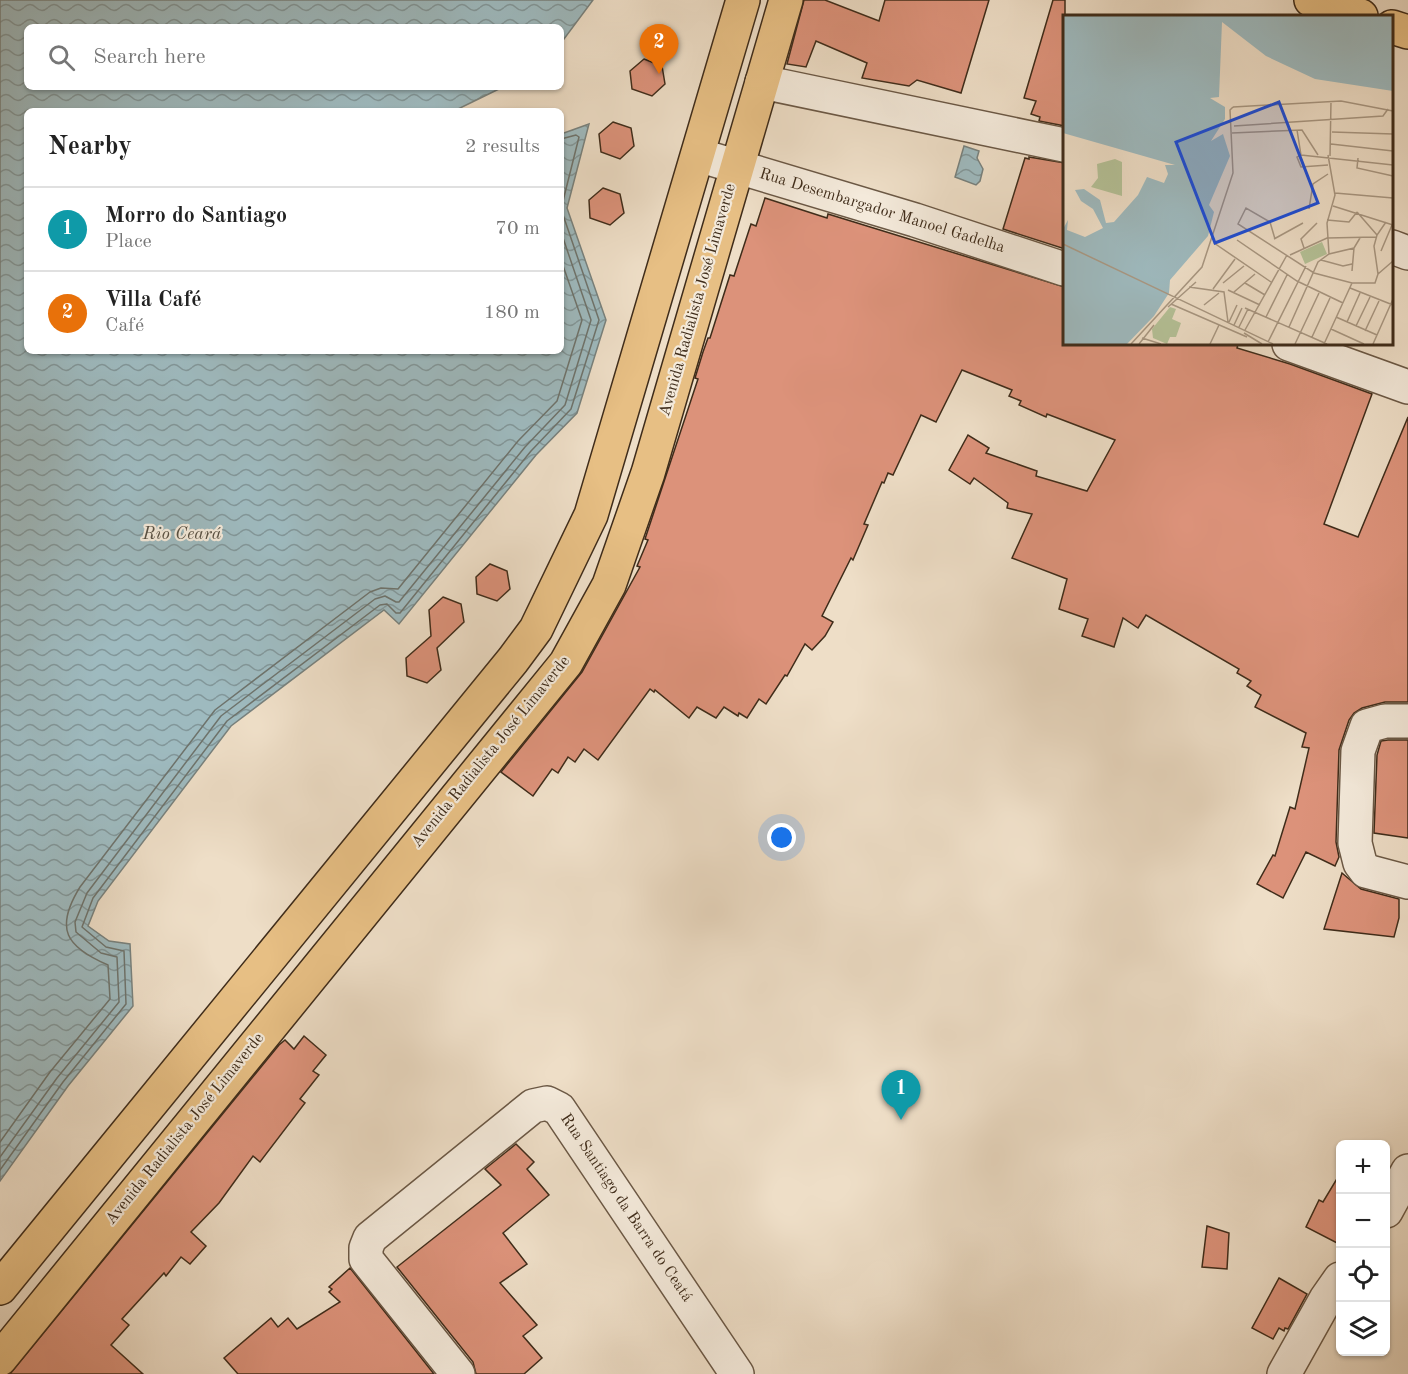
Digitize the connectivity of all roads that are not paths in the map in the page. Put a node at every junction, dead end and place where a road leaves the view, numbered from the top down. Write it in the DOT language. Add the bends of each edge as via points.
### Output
graph roads {
  1 [pos="743,0"];
  2 [pos="786,0"];
  3 [pos="1311,0"];
  4 [pos="1357,15"];
  5 [pos="1393,27"];
  6 [pos="1408,32"];
  7 [pos="762,82"];
  8 [pos="1063,146"];
  9 [pos="698,155"];
  10 [pos="737,166"];
  11 [pos="1393,248"];
  12 [pos="1408,253"];
  13 [pos="1063,268"];
  14 [pos="1292,345"];
  15 [pos="1408,387"];
  16 [pos="1408,722"];
  17 [pos="1408,882"];
  18 [pos="231,1004"];
  19 [pos="263,1033"];
  20 [pos="189,1056"];
  21 [pos="221,1085"];
  22 [pos="1408,1171"];
  23 [pos="1390,1203"];
  24 [pos="1336,1286"];
  25 [pos="0,1288"];
  26 [pos="0,1359"];
  27 [pos="458,1374"];
  28 [pos="737,1374"];
  29 [pos="1284,1374"];
  1 -- 9 [label="main road"];
  2 -- 7 [label="main road, Avenida Radialista José Limaverde"];
  3 -- 4 [label="main road"];
  5 -- 6 [label="main road"];
  7 -- 8 [label="street"];
  7 -- 10 [label="main road, Avenida Radialista José Limaverde"];
  9 -- 10 [label="street, Rua Desembargador Manoel Gadelha"];
  9 -- 18 [label="main road" via="591,514 536,629"];
  10 -- 13 [label="street, Rua Desembargador Manoel Gadelha"];
  10 -- 19 [label="main road, Avenida Radialista José Limaverde" via="648,473 609,585 566,663"];
  11 -- 12 [label="street"];
  14 -- 15 [label="street"];
  16 -- 17 [label="street" via="1384,721 1367,726 1358,751 1355,843 1366,871"];
  18 -- 19 [label="main road"];
  18 -- 20 [label="main road"];
  19 -- 21 [label="main road, Avenida Radialista José Limaverde"];
  20 -- 21 [label="main road"];
  20 -- 25 [label="main road"];
  21 -- 26 [label="main road, Avenida Radialista José Limaverde"];
  22 -- 23 [label="street"];
  24 -- 29 [label="street"];
  27 -- 28 [label="street, Rua Santiago da Barra do Ceatá" via="366,1259 366,1248 370,1238 533,1106 547,1103 559,1109"];
}
